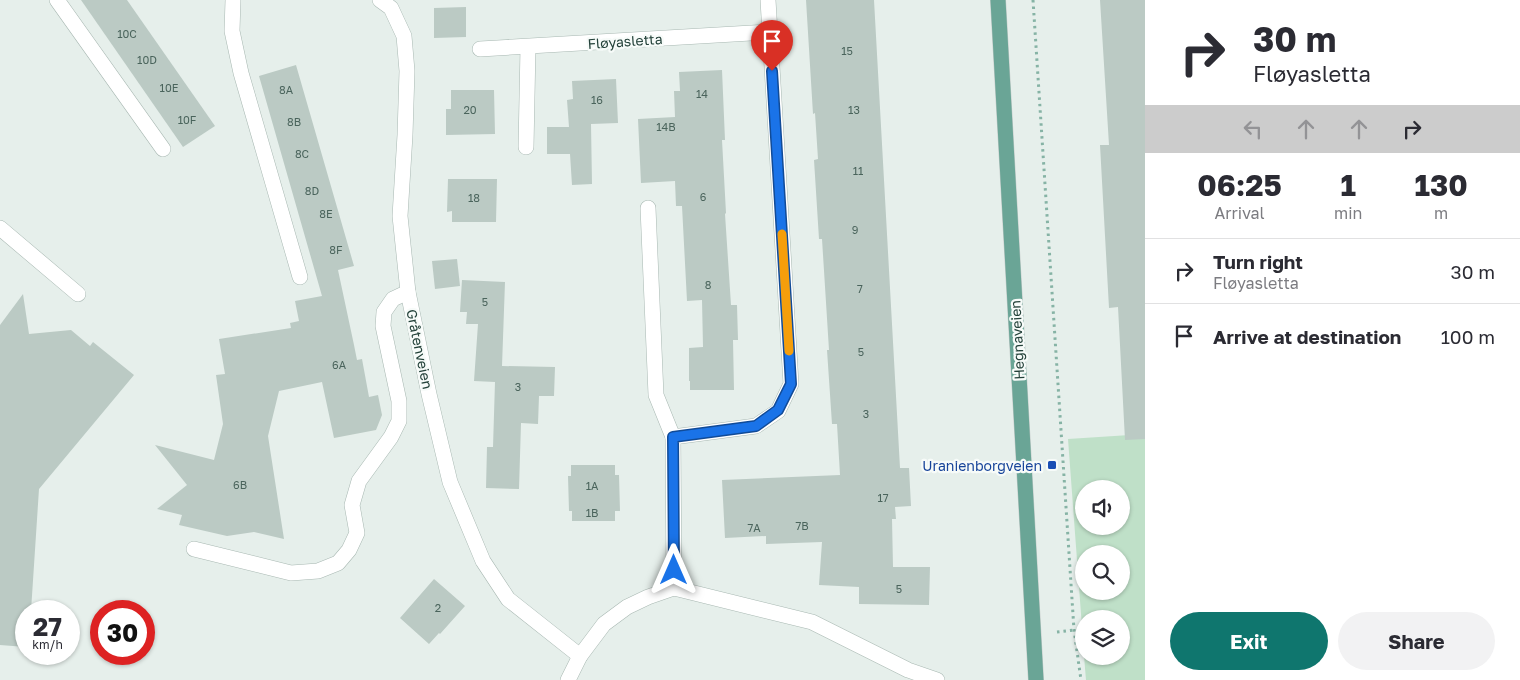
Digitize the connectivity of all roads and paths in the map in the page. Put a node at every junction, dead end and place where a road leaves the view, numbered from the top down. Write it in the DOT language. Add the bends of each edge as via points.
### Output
graph roads {
  1 [pos="57,0"];
  2 [pos="233,0"];
  3 [pos="768,0"];
  4 [pos="998,0"];
  5 [pos="1033,0"];
  6 [pos="389,3"];
  7 [pos="770,32"];
  8 [pos="528,47"];
  9 [pos="480,49"];
  10 [pos="526,147"];
  11 [pos="163,149"];
  12 [pos="648,208"];
  13 [pos="0,228"];
  14 [pos="300,277"];
  15 [pos="408,292"];
  16 [pos="78,294"];
  17 [pos="673,437"];
  18 [pos="194,549"];
  19 [pos="674,588"];
  20 [pos="1074,630"];
  21 [pos="1053,632"];
  22 [pos="580,656"];
  23 [pos="905,675"];
  24 [pos="568,680"];
  25 [pos="937,680"];
  26 [pos="1036,680"];
  27 [pos="1081,680"];
  1 -- 11 [label="street"];
  2 -- 14 [label="street" via="232,31 241,73"];
  3 -- 7 [label="street"];
  4 -- 26 [label="main road, Hegnaveien"];
  5 -- 20 [label="path"];
  6 -- 15 [label="street, Gråtenveien" via="404,36 407,71 400,216"];
  7 -- 8 [label="street, Fløyasletta"];
  7 -- 17 [label="street" via="791,384 778,410 756,426"];
  8 -- 9 [label="street, Fløyasletta"];
  8 -- 10 [label="street"];
  12 -- 17 [label="street" via="656,395"];
  13 -- 16 [label="street"];
  15 -- 18 [label="street" via="393,299 384,312 383,326 400,401 399,420 391,437 359,481 352,505 357,533 349,550 338,563 318,571 291,573"];
  15 -- 22 [label="street, Gråtenveien" via="450,482 483,561 508,599"];
  17 -- 19 [label="street"];
  19 -- 22 [label="street" via="627,607 604,624"];
  19 -- 23 [label="street" via="812,622"];
  20 -- 21 [label="path"];
  20 -- 27 [label="path"];
  22 -- 24 [label="street"];
  23 -- 25 [label="street"];
}
